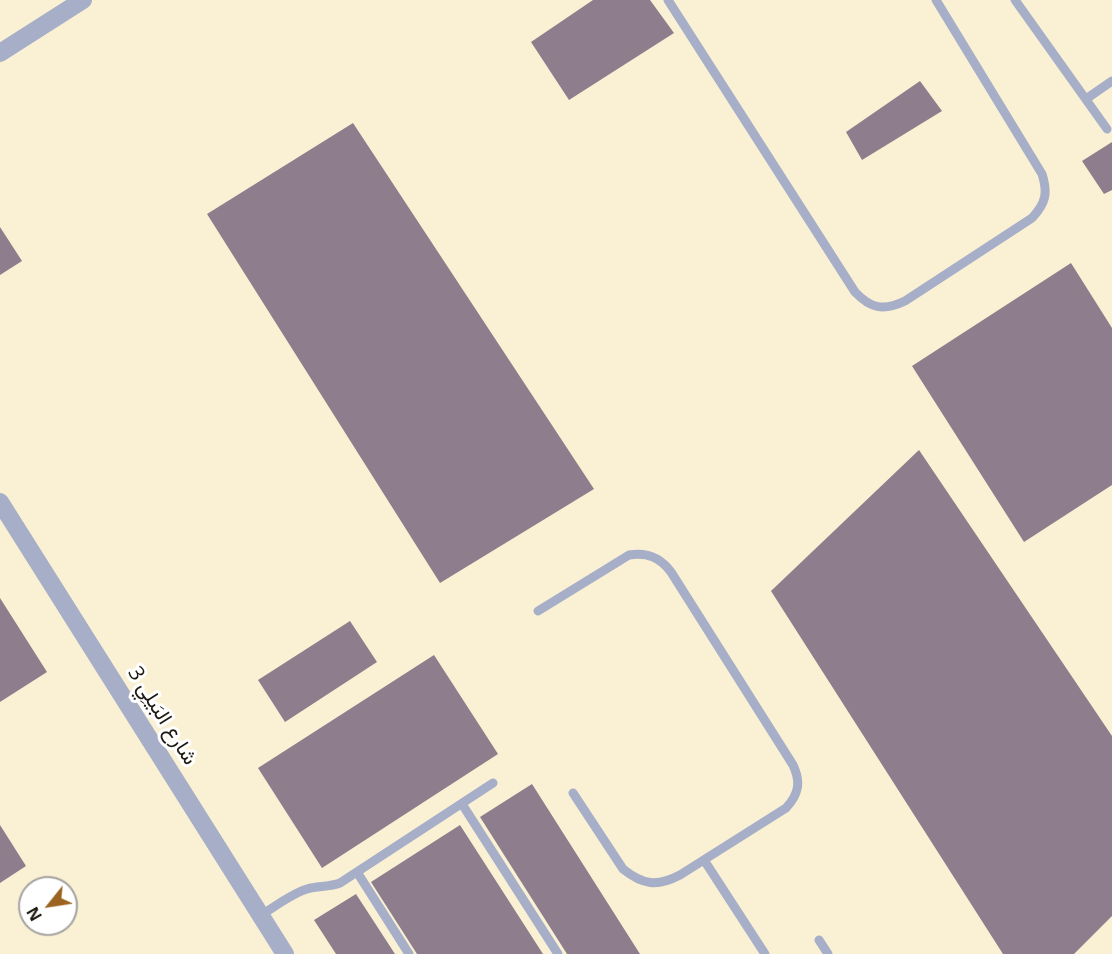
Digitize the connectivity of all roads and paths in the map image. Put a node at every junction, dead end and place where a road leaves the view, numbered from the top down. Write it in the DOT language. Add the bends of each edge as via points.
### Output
graph roads {
  1 [pos="83,0"];
  2 [pos="668,0"];
  3 [pos="936,0"];
  4 [pos="1015,0"];
  5 [pos="0,53"];
  6 [pos="1112,81"];
  7 [pos="1086,99"];
  8 [pos="1107,129"];
  9 [pos="0,502"];
  10 [pos="538,611"];
  11 [pos="493,783"];
  12 [pos="573,793"];
  13 [pos="462,804"];
  14 [pos="704,860"];
  15 [pos="357,873"];
  16 [pos="261,915"];
  17 [pos="819,940"];
  18 [pos="285,954"];
  19 [pos="409,954"];
  20 [pos="558,954"];
  21 [pos="765,954"];
  22 [pos="828,954"];
  1 -- 5 [label="street"];
  2 -- 3 [label="lane" via="855,291 872,306 884,307 905,301 1032,218 1045,198 1042,174"];
  4 -- 7 [label="lane"];
  6 -- 7 [label="lane"];
  7 -- 8 [label="lane"];
  9 -- 16 [label="street, شارع البَيلِي 3"];
  10 -- 14 [label="lane" via="629,555 657,558 671,572 797,774 796,793 786,808"];
  11 -- 13 [label="lane"];
  12 -- 14 [label="lane" via="622,870 633,877 644,882 669,881"];
  13 -- 15 [label="lane"];
  13 -- 20 [label="lane"];
  14 -- 21 [label="lane"];
  15 -- 16 [label="lane" via="330,887 304,890"];
  15 -- 19 [label="lane"];
  16 -- 18 [label="street, شارع البَيلِي 3"];
  17 -- 22 [label="lane"];
}
